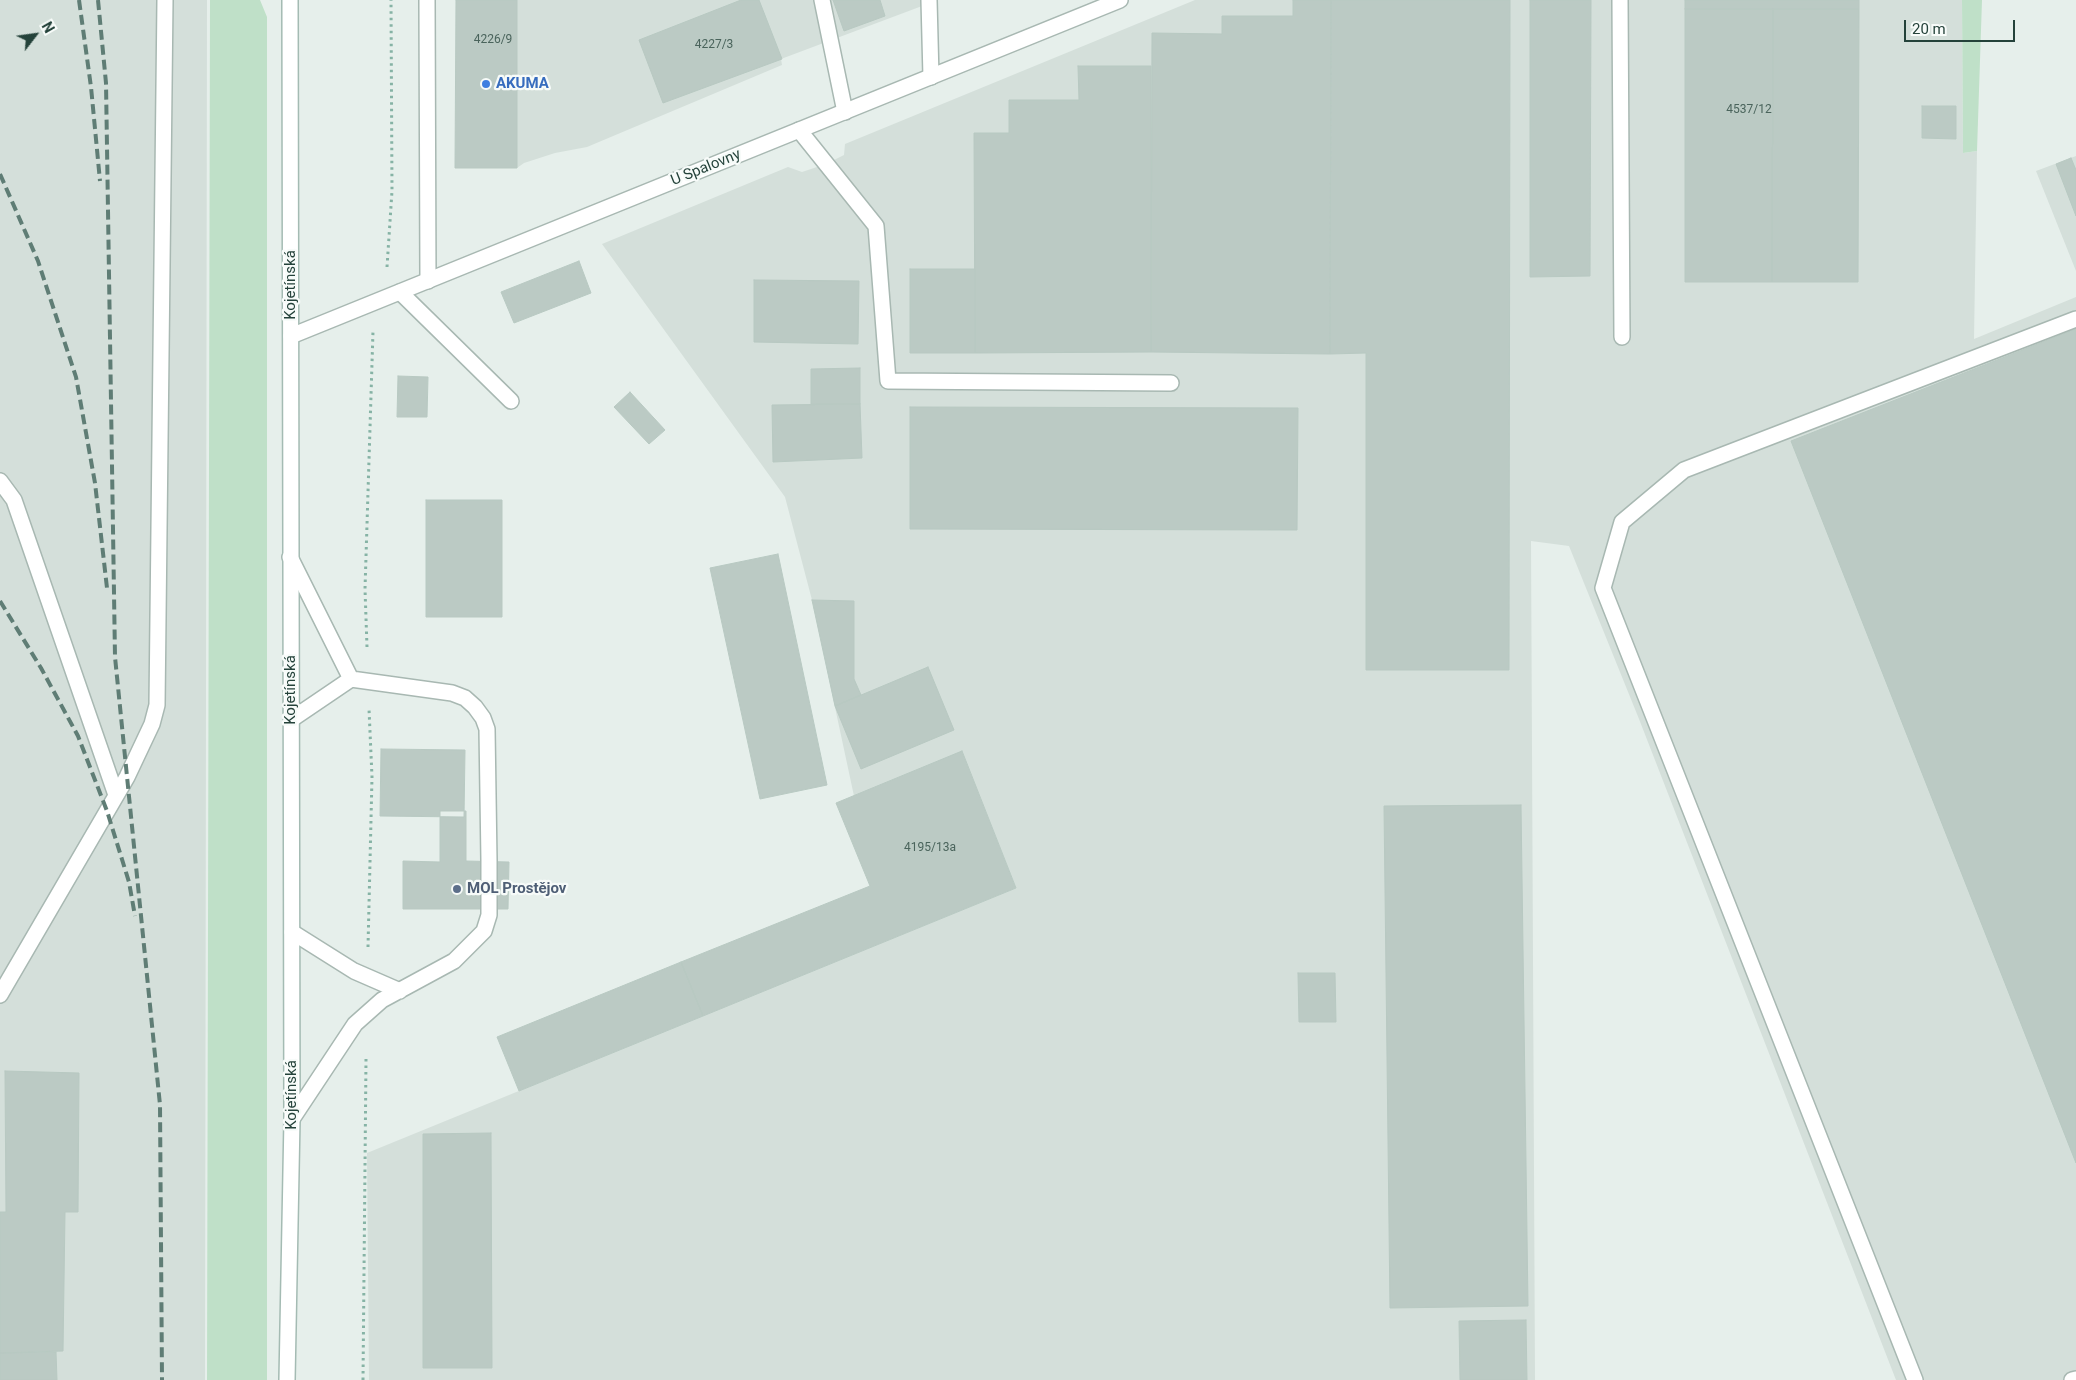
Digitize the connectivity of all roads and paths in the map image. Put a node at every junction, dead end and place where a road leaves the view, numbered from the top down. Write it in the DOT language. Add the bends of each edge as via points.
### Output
graph roads {
  1 [pos="165,0"];
  2 [pos="290,0"];
  3 [pos="427,0"];
  4 [pos="822,0"];
  5 [pos="929,0"];
  6 [pos="1120,0"];
  7 [pos="1620,0"];
  8 [pos="931,77"];
  9 [pos="845,112"];
  10 [pos="800,130"];
  11 [pos="428,280"];
  12 [pos="400,292"];
  13 [pos="2076,318"];
  14 [pos="291,336"];
  15 [pos="1622,337"];
  16 [pos="1171,383"];
  17 [pos="511,401"];
  18 [pos="0,481"];
  19 [pos="290,557"];
  20 [pos="350,679"];
  21 [pos="292,719"];
  22 [pos="116,795"];
  23 [pos="292,932"];
  24 [pos="400,991"];
  25 [pos="0,995"];
  26 [pos="292,1119"];
  27 [pos="2076,1379"];
  28 [pos="288,1380"];
  29 [pos="1915,1380"];
  30 [pos="2072,1380"];
  1 -- 22 [label="main road" via="157,704 152,724"];
  2 -- 14 [label="main road, Kojetínská"];
  3 -- 11 [label="main road"];
  4 -- 9 [label="main road"];
  5 -- 8 [label="main road"];
  6 -- 8 [label="main road, U Spalovny"];
  7 -- 15 [label="main road"];
  8 -- 9 [label="main road, U Spalovny"];
  9 -- 10 [label="main road, U Spalovny"];
  10 -- 11 [label="main road, U Spalovny"];
  10 -- 16 [label="main road" via="876,226 888,381"];
  11 -- 12 [label="main road, U Spalovny"];
  12 -- 14 [label="main road, U Spalovny"];
  12 -- 17 [label="main road"];
  13 -- 29 [label="main road" via="1684,470 1622,522 1603,588"];
  14 -- 19 [label="main road, Kojetínská"];
  18 -- 22 [label="main road" via="14,500"];
  19 -- 20 [label="main road"];
  19 -- 21 [label="main road, Kojetínská"];
  20 -- 21 [label="main road"];
  20 -- 24 [label="main road" via="465,698 483,718 487,730 488,915 484,931 454,961"];
  21 -- 23 [label="main road, Kojetínská"];
  22 -- 25 [label="main road"];
  23 -- 24 [label="main road" via="354,971"];
  23 -- 26 [label="main road, Kojetínská"];
  24 -- 26 [label="main road" via="382,1000 355,1024"];
  26 -- 28 [label="main road, Kojetínská"];
  27 -- 30 [label="main road"];
}
